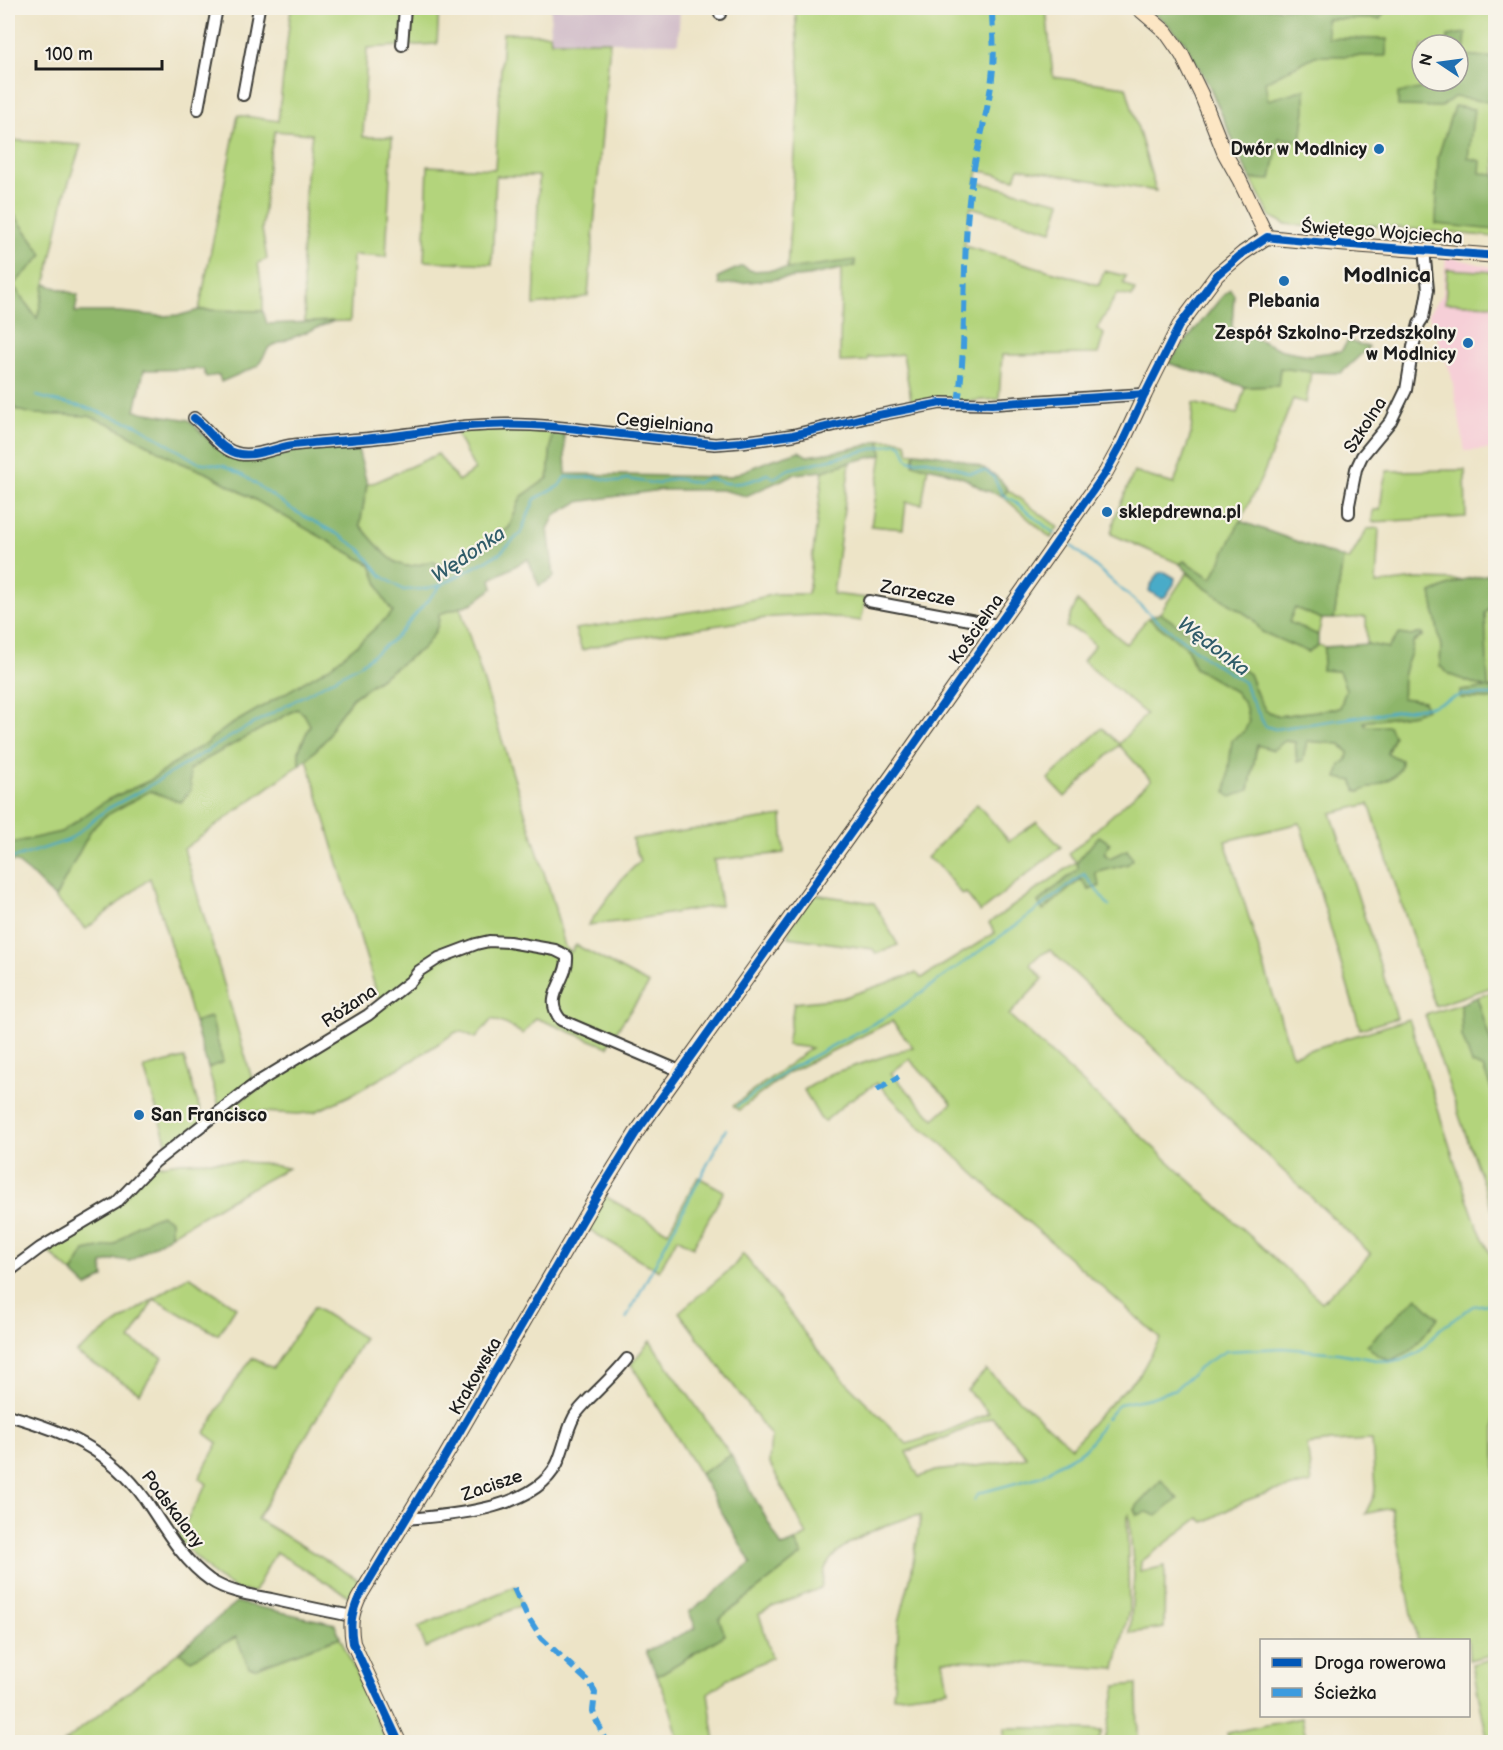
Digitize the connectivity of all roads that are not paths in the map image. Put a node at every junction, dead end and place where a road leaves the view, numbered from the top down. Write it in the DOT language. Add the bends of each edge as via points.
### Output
graph roads {
  1 [pos="217,8"];
  2 [pos="259,8"];
  3 [pos="405,8"];
  4 [pos="1138,8"];
  5 [pos="402,45"];
  6 [pos="243,95"];
  7 [pos="198,109"];
  8 [pos="1267,237"];
  9 [pos="1424,249"];
  10 [pos="1496,256"];
  11 [pos="1145,394"];
  12 [pos="194,418"];
  13 [pos="1349,513"];
  14 [pos="869,601"];
  15 [pos="997,625"];
  16 [pos="703,1038"];
  17 [pos="680,1071"];
  18 [pos="8,1272"];
  19 [pos="627,1359"];
  20 [pos="8,1415"];
  21 [pos="407,1519"];
  22 [pos="352,1616"];
  23 [pos="399,1743"];
  1 -- 7 [label="street"];
  2 -- 6 [label="street"];
  3 -- 5 [label="street"];
  4 -- 8 [label="street" via="1166,32 1182,55"];
  8 -- 9 [label="street, Świętego Wojciecha"];
  8 -- 11 [label="street, Kościelna" via="1217,275 1179,326"];
  9 -- 10 [label="street, Świętego Wojciecha"];
  9 -- 13 [label="street, Szkolna" via="1428,291 1406,390 1391,421 1362,456"];
  11 -- 12 [label="street, Cegielniana" via="992,404 941,403 800,434 715,444 506,423 241,454 227,450"];
  11 -- 15 [label="street, Kościelna" via="1106,472"];
  14 -- 15 [label="street, Zarzecze"];
  15 -- 16 [label="street, Kościelna"];
  16 -- 17 [label="street, Krakowska"];
  17 -- 18 [label="street, Różana" via="561,1020 554,1006 555,994 568,963 567,956 555,950 508,942 476,944 439,958 368,1015 258,1082 155,1161 116,1203"];
  17 -- 21 [label="street, Krakowska" via="616,1163"];
  19 -- 21 [label="street, Zacisze" via="575,1414 556,1465 533,1490 481,1510"];
  20 -- 22 [label="street, Podskalany" via="72,1438 117,1466 176,1545 219,1586"];
  21 -- 22 [label="street, Krakowska" via="358,1599"];
  22 -- 23 [label="street, Krakowska" via="353,1643"];
}
